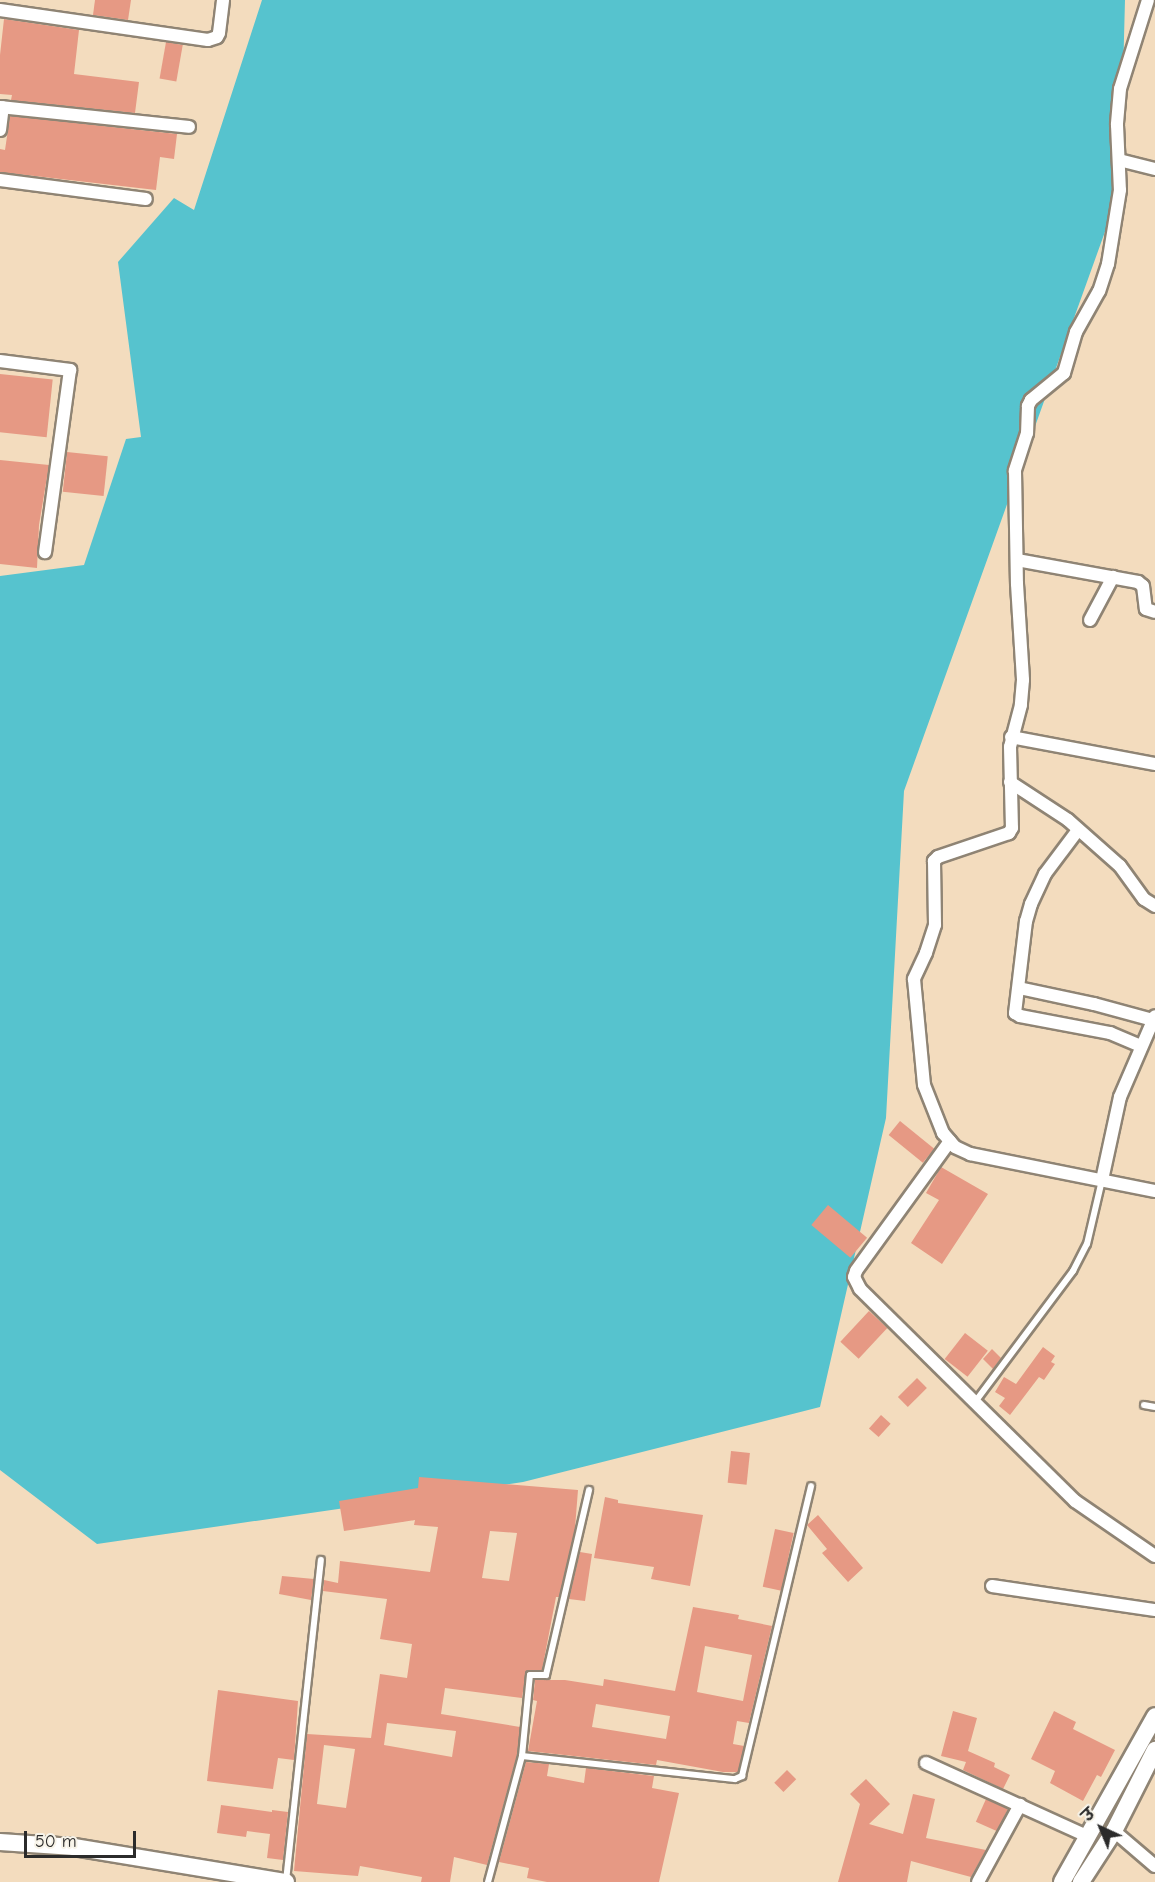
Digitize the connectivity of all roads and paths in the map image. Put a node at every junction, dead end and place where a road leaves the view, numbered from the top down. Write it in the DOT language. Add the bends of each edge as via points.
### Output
graph roads {
  1 [pos="223,0"];
  2 [pos="1148,0"];
  3 [pos="0,10"];
  4 [pos="1,107"];
  5 [pos="189,127"];
  6 [pos="0,130"];
  7 [pos="1119,160"];
  8 [pos="1155,169"];
  9 [pos="0,180"];
  10 [pos="146,199"];
  11 [pos="0,360"];
  12 [pos="45,552"];
  13 [pos="1017,560"];
  14 [pos="1113,577"];
  15 [pos="1155,612"];
  16 [pos="1090,620"];
  17 [pos="1011,737"];
  18 [pos="1155,764"];
  19 [pos="1011,782"];
  20 [pos="1078,830"];
  21 [pos="1155,906"];
  22 [pos="1019,988"];
  23 [pos="1154,1018"];
  24 [pos="1148,1040"];
  25 [pos="950,1140"];
  26 [pos="1102,1180"];
  27 [pos="1155,1191"];
  28 [pos="975,1402"];
  29 [pos="1144,1405"];
  30 [pos="1155,1407"];
  31 [pos="811,1486"];
  32 [pos="589,1490"];
  33 [pos="1155,1556"];
  34 [pos="321,1560"];
  35 [pos="992,1586"];
  36 [pos="1155,1610"];
  37 [pos="1153,1727"];
  38 [pos="1155,1750"];
  39 [pos="522,1756"];
  40 [pos="926,1763"];
  41 [pos="1020,1805"];
  42 [pos="1114,1831"];
  43 [pos="1087,1836"];
  44 [pos="0,1842"];
  45 [pos="1155,1866"];
  46 [pos="206,1877"];
  47 [pos="286,1882"];
  48 [pos="488,1882"];
  49 [pos="978,1882"];
  50 [pos="1062,1882"];
  51 [pos="1081,1882"];
  1 -- 3 [label="street" via="219,33 208,40"];
  2 -- 7 [label="street" via="1120,89"];
  4 -- 5 [label="street"];
  4 -- 6 [label="street"];
  7 -- 8 [label="street"];
  7 -- 13 [label="street" via="1118,212 1100,287 1076,332 1064,373 1028,406 1027,433 1015,478"];
  9 -- 10 [label="street"];
  11 -- 12 [label="street" via="70,370"];
  13 -- 14 [label="street"];
  13 -- 17 [label="street" via="1023,692"];
  14 -- 15 [label="street" via="1141,583 1146,609"];
  14 -- 16 [label="street"];
  17 -- 18 [label="street"];
  17 -- 19 [label="street"];
  19 -- 20 [label="street" via="1061,814"];
  19 -- 25 [label="street" via="1013,824 1009,833 938,857 933,865 935,925 914,979 924,1085 935,1117"];
  20 -- 21 [label="street" via="1120,866 1144,899"];
  20 -- 22 [label="street" via="1046,874 1031,904"];
  22 -- 23 [label="street"];
  22 -- 24 [label="street" via="1015,1009 1020,1016"];
  23 -- 24 [label="street"];
  24 -- 26 [label="street" via="1120,1096"];
  25 -- 26 [label="street" via="970,1154"];
  25 -- 28 [label="street" via="854,1277 863,1293"];
  26 -- 27 [label="street"];
  26 -- 28 [label="lane" via="1087,1244 1073,1271"];
  28 -- 33 [label="street" via="1075,1501"];
  29 -- 30 [label="lane"];
  31 -- 39 [label="lane" via="742,1776 735,1779"];
  32 -- 39 [label="lane" via="546,1676 530,1675"];
  34 -- 47 [label="lane"];
  35 -- 36 [label="street"];
  37 -- 43 [label="street"];
  38 -- 42 [label="street"];
  39 -- 48 [label="lane"];
  40 -- 41 [label="street"];
  41 -- 43 [label="street"];
  41 -- 49 [label="street"];
  42 -- 45 [label="street"];
  42 -- 51 [label="street"];
  43 -- 50 [label="street"];
  44 -- 46 [label="street" via="74,1847"];
  46 -- 47 [label="street"];
}
